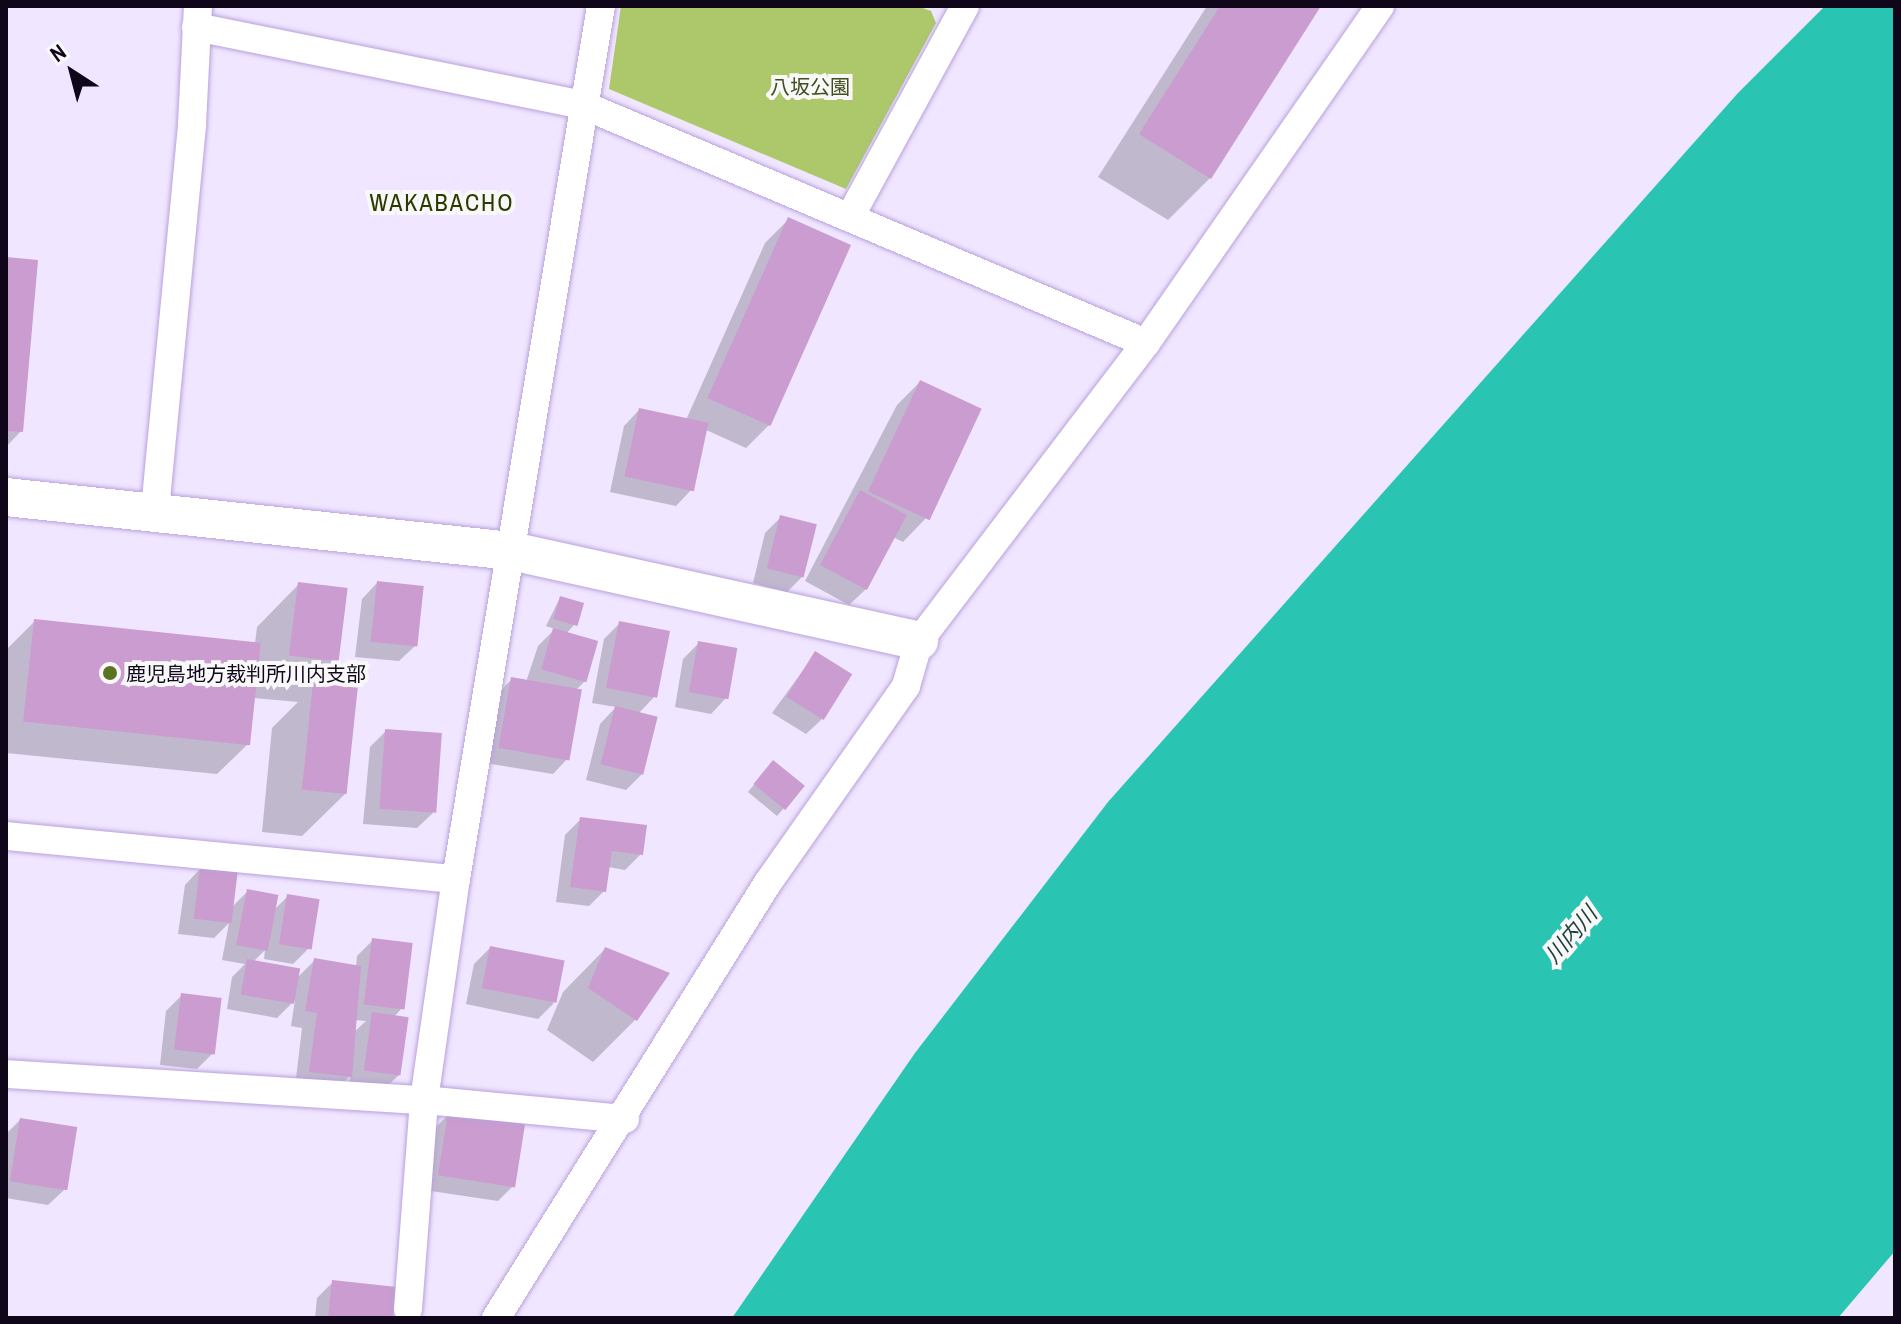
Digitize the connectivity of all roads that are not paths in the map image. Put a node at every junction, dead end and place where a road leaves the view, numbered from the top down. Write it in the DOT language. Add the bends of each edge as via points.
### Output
graph roads {
  1 [pos="601,6"];
  2 [pos="1380,6"];
  3 [pos="956,8"];
  4 [pos="197,16"];
  5 [pos="583,105"];
  6 [pos="850,217"];
  7 [pos="1146,343"];
  8 [pos="6,497"];
  9 [pos="155,510"];
  10 [pos="511,551"];
  11 [pos="919,641"];
  12 [pos="6,836"];
  13 [pos="456,879"];
  14 [pos="6,1074"];
  15 [pos="424,1100"];
  16 [pos="625,1119"];
  17 [pos="408,1309"];
  18 [pos="496,1318"];
  1 -- 5 [label="street"];
  2 -- 7 [label="street"];
  3 -- 6 [label="street"];
  4 -- 5 [label="street"];
  4 -- 9 [label="street" via="192,124"];
  5 -- 6 [label="street"];
  5 -- 10 [label="street"];
  6 -- 7 [label="street"];
  7 -- 11 [label="street"];
  8 -- 9 [label="street"];
  9 -- 10 [label="street"];
  10 -- 11 [label="street"];
  10 -- 13 [label="street"];
  11 -- 16 [label="street" via="906,686 767,884"];
  12 -- 13 [label="street"];
  13 -- 15 [label="street"];
  14 -- 15 [label="street"];
  15 -- 16 [label="street"];
  15 -- 17 [label="street"];
  16 -- 18 [label="street"];
}
